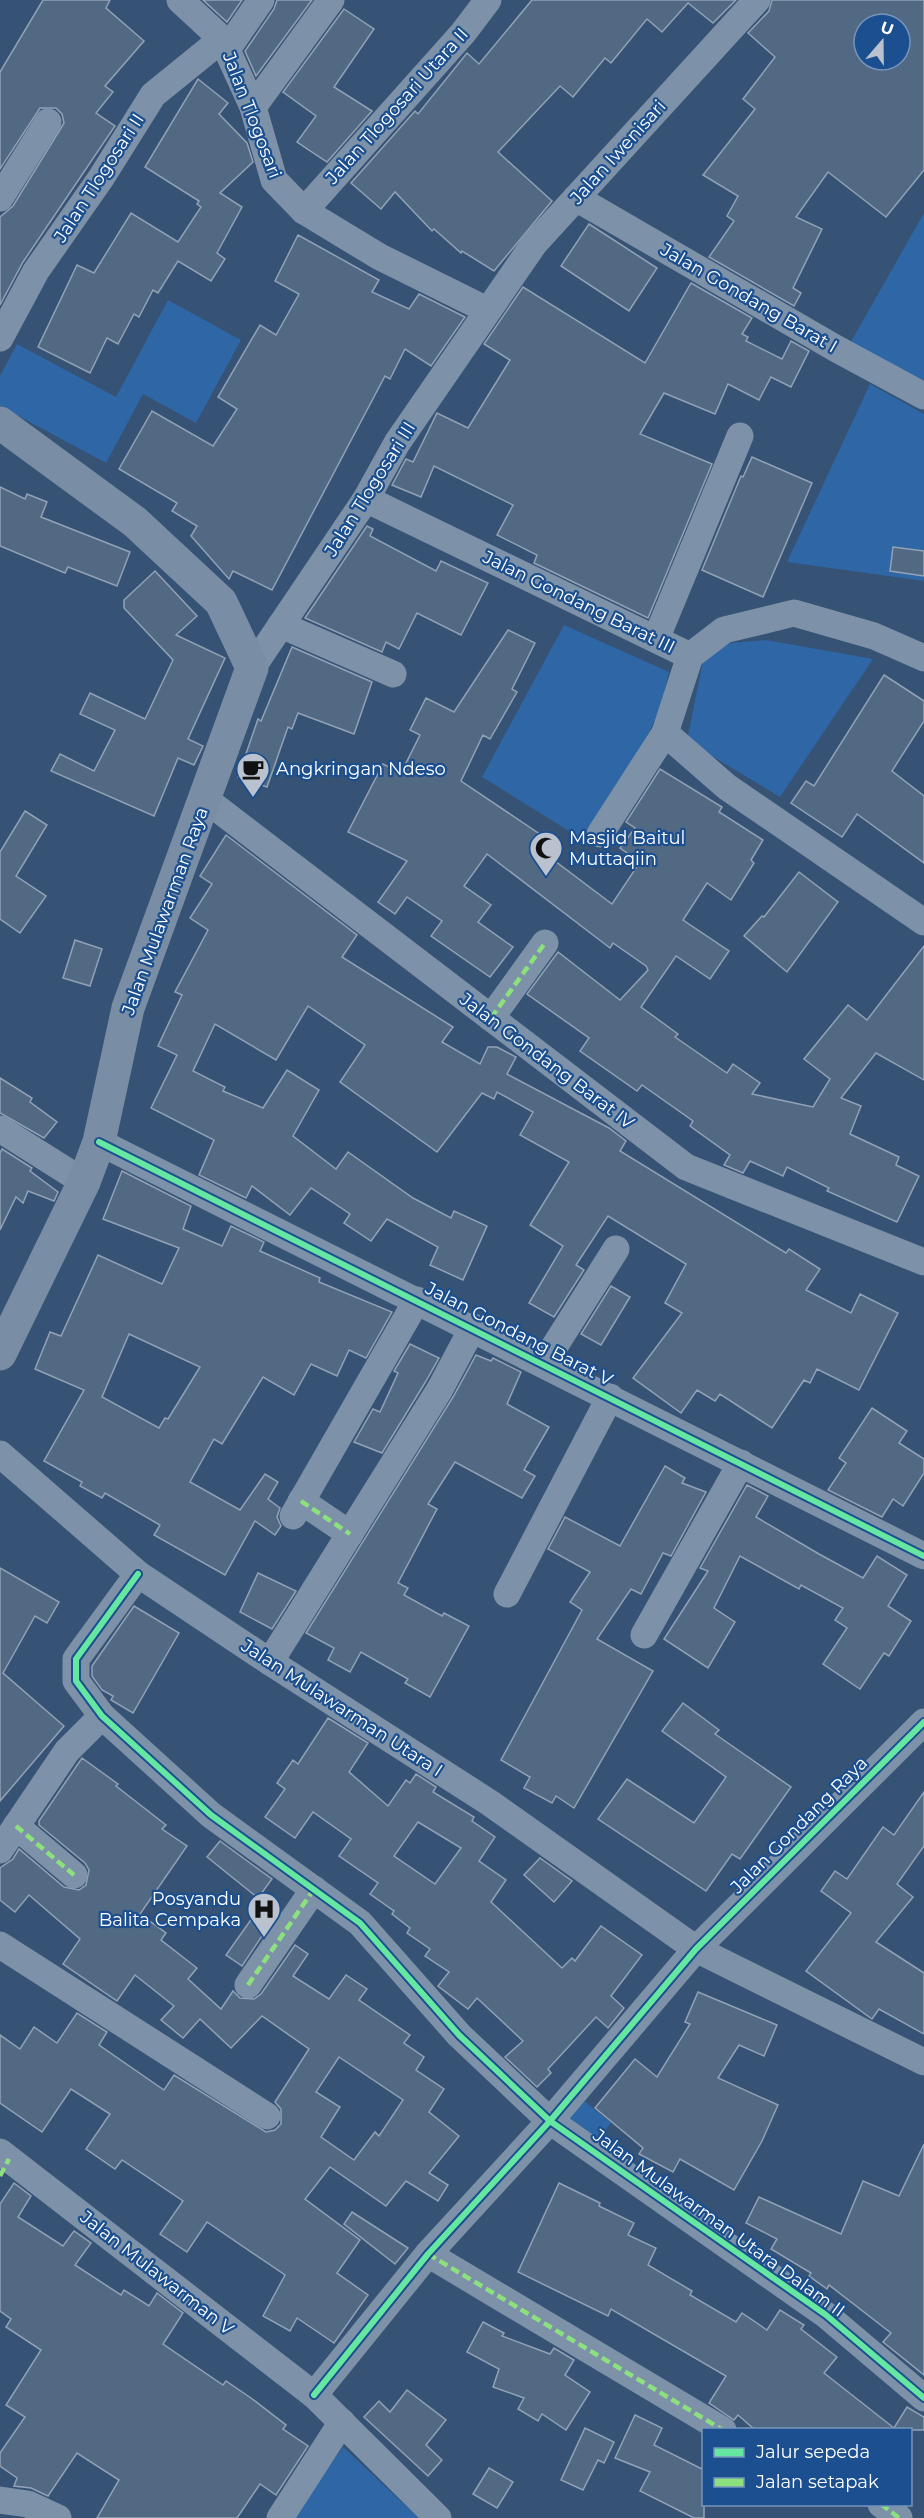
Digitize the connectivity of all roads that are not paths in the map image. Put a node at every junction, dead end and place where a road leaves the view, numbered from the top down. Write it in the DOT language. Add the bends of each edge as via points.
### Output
graph roads {
  1 [pos="181,0"];
  2 [pos="261,0"];
  3 [pos="331,0"];
  4 [pos="489,0"];
  5 [pos="757,0"];
  6 [pos="225,44"];
  7 [pos="253,107"];
  8 [pos="48,122"];
  9 [pos="0,198"];
  10 [pos="576,198"];
  11 [pos="304,211"];
  12 [pos="487,310"];
  13 [pos="0,338"];
  14 [pos="924,396"];
  15 [pos="0,423"];
  16 [pos="740,436"];
  17 [pos="366,499"];
  18 [pos="281,625"];
  19 [pos="656,639"];
  20 [pos="690,656"];
  21 [pos="924,658"];
  22 [pos="252,668"];
  23 [pos="393,674"];
  24 [pos="666,733"];
  25 [pos="205,799"];
  26 [pos="600,834"];
  27 [pos="924,922"];
  28 [pos="545,943"];
  29 [pos="491,1018"];
  30 [pos="0,1129"];
  31 [pos="99,1142"];
  32 [pos="84,1182"];
  33 [pos="616,1249"];
  34 [pos="924,1262"];
  35 [pos="417,1300"];
  36 [pos="473,1327"];
  37 [pos="0,1354"];
  38 [pos="544,1363"];
  39 [pos="610,1397"];
  40 [pos="0,1454"];
  41 [pos="741,1463"];
  42 [pos="350,1534"];
  43 [pos="924,1556"];
  44 [pos="138,1574"];
  45 [pos="507,1594"];
  46 [pos="644,1635"];
  47 [pos="270,1662"];
  48 [pos="102,1716"];
  49 [pos="924,1722"];
  50 [pos="16,1826"];
  51 [pos="0,1850"];
  52 [pos="74,1875"];
  53 [pos="314,1889"];
  54 [pos="0,1945"];
  55 [pos="696,1949"];
  56 [pos="248,1985"];
  57 [pos="924,2062"];
  58 [pos="267,2116"];
  59 [pos="550,2121"];
  60 [pos="3,2162"];
  61 [pos="428,2254"];
  62 [pos="314,2395"];
  63 [pos="924,2398"];
  64 [pos="342,2422"];
  65 [pos="720,2428"];
  66 [pos="0,2500"];
  67 [pos="882,2506"];
  68 [pos="58,2518"];
  69 [pos="280,2518"];
  70 [pos="438,2518"];
  71 [pos="899,2518"];
  1 -- 6 [label="street, Jalan Tlogosari"];
  2 -- 6 [label="street, Jalan Tlogosari II"];
  3 -- 7 [label="street"];
  4 -- 11 [label="street, Jalan Tlogosari Utara II"];
  5 -- 10 [label="street, Jalan Iwenisari"];
  6 -- 7 [label="street, Jalan Tlogosari"];
  6 -- 13 [label="street, Jalan Tlogosari II" via="153,95 36,271"];
  7 -- 11 [label="street, Jalan Tlogosari" via="274,180"];
  8 -- 9 [label="street"];
  10 -- 12 [label="street, Jalan Iwenisari" via="534,244"];
  10 -- 14 [label="street, Jalan Gondang Barat I"];
  11 -- 12 [label="street, Jalan Tlogosari" via="380,257"];
  12 -- 17 [label="street, Jalan Tlogosari III" via="397,443"];
  15 -- 22 [label="main road" via="135,522 221,602"];
  16 -- 19 [label="street"];
  17 -- 18 [label="street, Jalan Tlogosari III"];
  17 -- 19 [label="street, Jalan Gondang Barat III"];
  18 -- 22 [label="street, Jalan Tlogosari III"];
  18 -- 23 [label="street"];
  19 -- 20 [label="street, Jalan Gondang Barat III"];
  20 -- 21 [label="street" via="724,630 794,613 874,636"];
  20 -- 24 [label="street, Jalan Gondang Barat III"];
  22 -- 25 [label="main road, Jalan Mulawarman Raya"];
  24 -- 26 [label="street, Jalan Gondang Barat III"];
  24 -- 27 [label="street" via="727,787"];
  25 -- 29 [label="street, Jalan Gondang Barat IV"];
  25 -- 31 [label="main road, Jalan Mulawarman Raya" via="128,1008"];
  28 -- 29 [label="street"];
  29 -- 34 [label="street, Jalan Gondang Barat IV" via="686,1167"];
  30 -- 32 [label="street"];
  31 -- 32 [label="main road, Jalan Mulawarman Raya"];
  31 -- 35 [label="street, Jalan Gondang Barat V"];
  32 -- 37 [label="main road, Jalan Mulawarman Raya"];
  33 -- 38 [label="street"];
  35 -- 36 [label="street, Jalan Gondang Barat V"];
  35 -- 42 [label="street" via="297,1508"];
  36 -- 38 [label="street, Jalan Gondang Barat V"];
  36 -- 42 [label="street" via="440,1389"];
  38 -- 39 [label="street, Jalan Gondang Barat V"];
  39 -- 41 [label="street, Jalan Gondang Barat V"];
  39 -- 45 [label="street"];
  40 -- 44 [label="street, Jalan Mulawarman Utara I"];
  41 -- 43 [label="street, Jalan Gondang Barat V"];
  41 -- 46 [label="street"];
  42 -- 47 [label="street"];
  44 -- 47 [label="street, Jalan Mulawarman Utara I"];
  44 -- 48 [label="street, Jalan Mulawarman Utara Dalam II" via="76,1659 76,1681"];
  47 -- 55 [label="street, Jalan Mulawarman Utara I" via="490,1803"];
  48 -- 50 [label="street" via="67,1751"];
  48 -- 53 [label="street, Jalan Mulawarman Utara Dalam II" via="210,1815"];
  49 -- 55 [label="street, Jalan Gondang Raya"];
  50 -- 51 [label="street"];
  50 -- 52 [label="street"];
  53 -- 56 [label="street"];
  53 -- 59 [label="street, Jalan Mulawarman Utara Dalam II" via="360,1923 459,2035"];
  54 -- 58 [label="street"];
  55 -- 57 [label="street, Jalan Mulawarman Utara I"];
  55 -- 59 [label="street, Jalan Gondang Raya"];
  59 -- 61 [label="street, Jalan Gondang Raya"];
  59 -- 63 [label="street, Jalan Mulawarman Utara Dalam II" via="826,2315"];
  60 -- 62 [label="street, Jalan Mulawarman V"];
  61 -- 62 [label="street, Jalan Gondang Raya"];
  61 -- 65 [label="street"];
  62 -- 64 [label="street, Jalan Mulawarman V"];
  64 -- 69 [label="street"];
  64 -- 70 [label="street, Jalan Mulawarman V"];
  66 -- 68 [label="street" via="28,2504"];
  67 -- 71 [label="street"];
}
